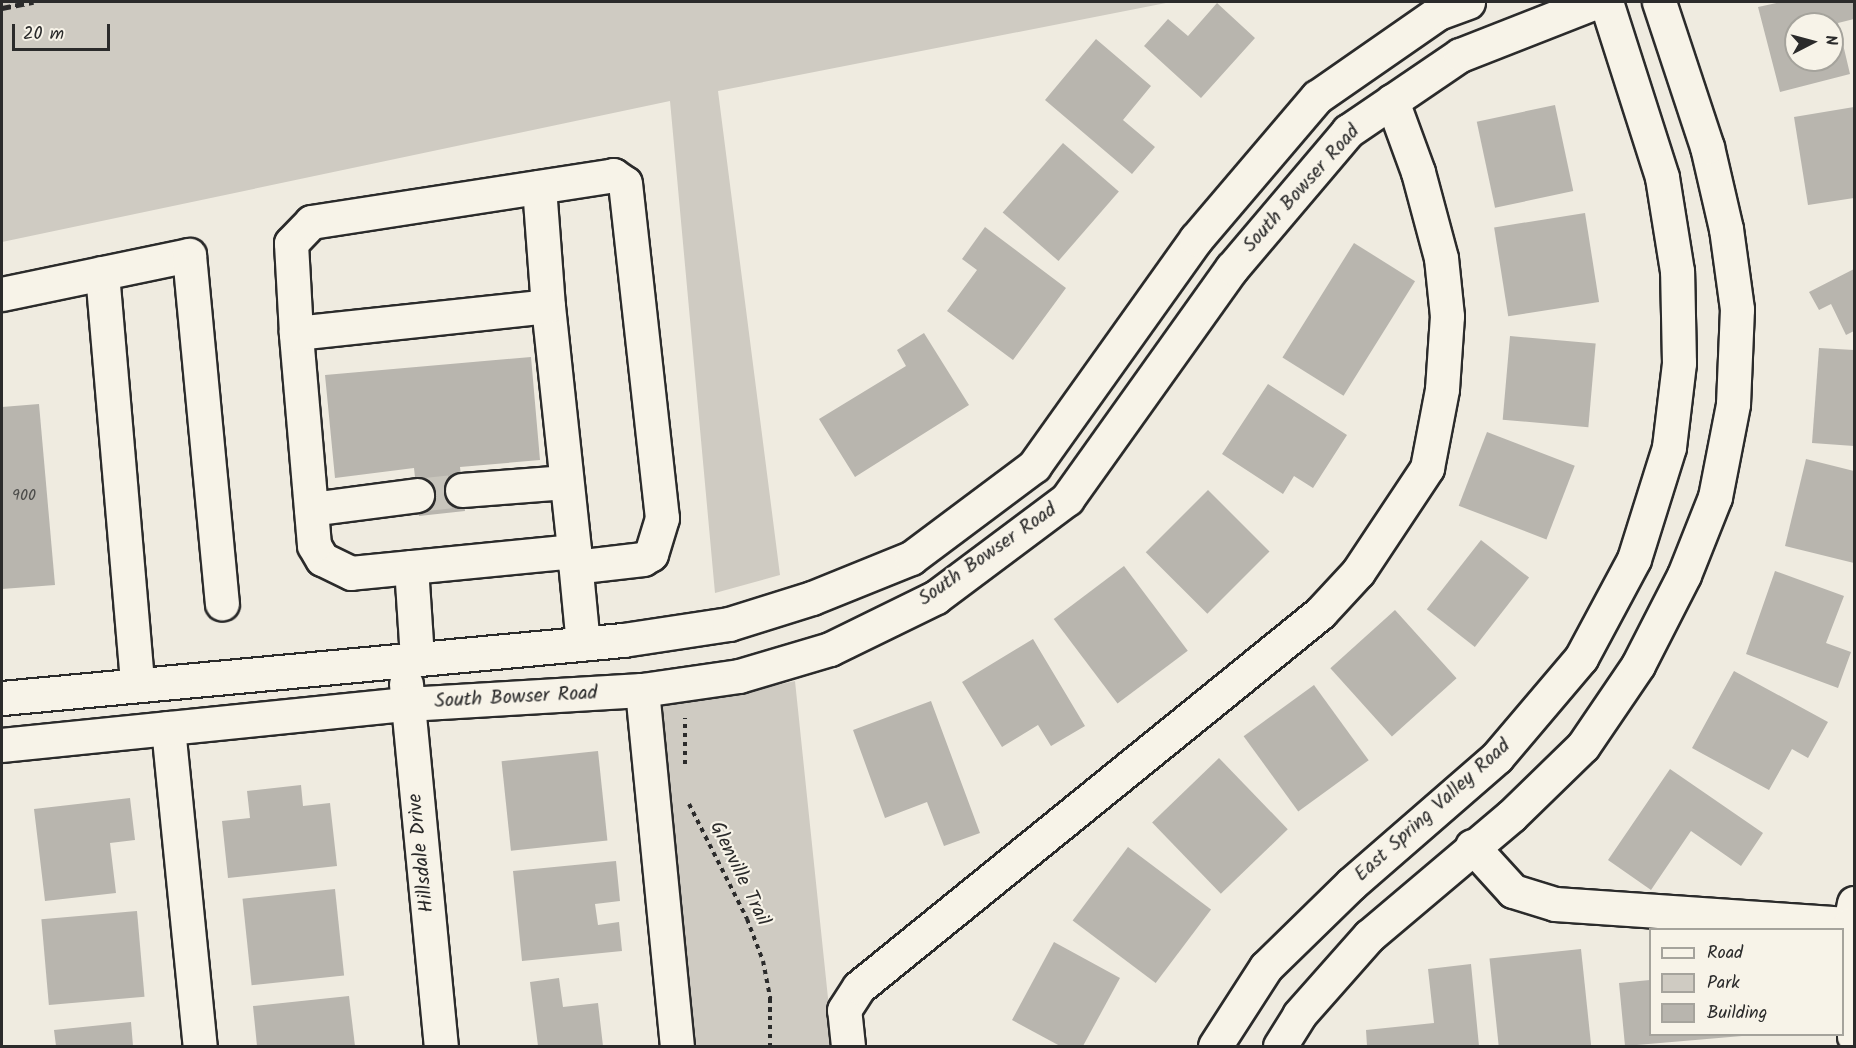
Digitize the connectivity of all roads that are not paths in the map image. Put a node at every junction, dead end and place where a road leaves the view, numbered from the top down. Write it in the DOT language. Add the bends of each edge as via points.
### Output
graph roads {
  1 [pos="1468,2"];
  2 [pos="1595,2"];
  3 [pos="1606,2"];
  4 [pos="1659,2"];
  5 [pos="1392,101"];
  6 [pos="539,187"];
  7 [pos="102,273"];
  8 [pos="2,294"];
  9 [pos="548,306"];
  10 [pos="296,333"];
  11 [pos="566,482"];
  12 [pos="462,490"];
  13 [pos="417,495"];
  14 [pos="311,508"];
  15 [pos="574,559"];
  16 [pos="411,567"];
  17 [pos="222,603"];
  18 [pos="583,644"];
  19 [pos="411,658"];
  20 [pos="137,684"];
  21 [pos="642,690"];
  22 [pos="2,698"];
  23 [pos="408,704"];
  24 [pos="168,728"];
  25 [pos="2,745"];
  26 [pos="1472,846"];
  27 [pos="1852,914"];
  28 [pos="1854,1036"];
  29 [pos="200,1047"];
  30 [pos="441,1047"];
  31 [pos="677,1047"];
  32 [pos="848,1047"];
  33 [pos="1215,1047"];
  34 [pos="1280,1047"];
  1 -- 18 [label="street" via="1438,13 1317,96 1196,239 1034,466 911,558 812,598 729,624"];
  2 -- 5 [label="street, South Bowser Road" via="1460,55"];
  3 -- 33 [label="street, East Spring Valley Road" via="1662,177 1677,271 1678,363 1669,447 1634,558 1581,658 1497,757 1351,884 1266,968"];
  4 -- 26 [label="street" via="1707,147 1726,229 1737,309 1732,404 1715,497 1684,575 1638,665 1583,747 1511,816"];
  5 -- 21 [label="street, South Bowser Road" via="1348,131 1232,268 1067,498 936,597 830,649 739,676"];
  5 -- 32 [label="street" via="1418,172 1441,258 1447,316 1442,389 1427,468 1359,572 1320,613 859,987 844,1010"];
  6 -- 9 [label="street"];
  6 -- 10 [label="street" via="311,222 291,243"];
  6 -- 15 [label="street" via="613,175 625,183 662,518 651,554 643,559"];
  7 -- 8 [label="street"];
  7 -- 17 [label="street" via="189,255"];
  7 -- 20 [label="street"];
  9 -- 10 [label="street"];
  9 -- 11 [label="street"];
  10 -- 14 [label="street"];
  11 -- 12 [label="street"];
  11 -- 15 [label="street"];
  13 -- 14 [label="street"];
  14 -- 16 [label="street" via="314,545 322,559 335,568 351,573"];
  15 -- 16 [label="street"];
  15 -- 18 [label="street"];
  16 -- 19 [label="street, Hillsdale Drive"];
  18 -- 19 [label="street"];
  19 -- 20 [label="street"];
  19 -- 23 [label="street, Hillsdale Drive"];
  20 -- 22 [label="street"];
  21 -- 23 [label="street, South Bowser Road"];
  21 -- 31 [label="street"];
  23 -- 24 [label="street, South Bowser Road"];
  23 -- 30 [label="street, Hillsdale Drive"];
  24 -- 25 [label="street, South Bowser Road"];
  24 -- 29 [label="street"];
  26 -- 27 [label="street" via="1513,891 1556,904"];
  26 -- 34 [label="street" via="1369,936 1299,1015"];
  27 -- 28 [label="street"];
}
